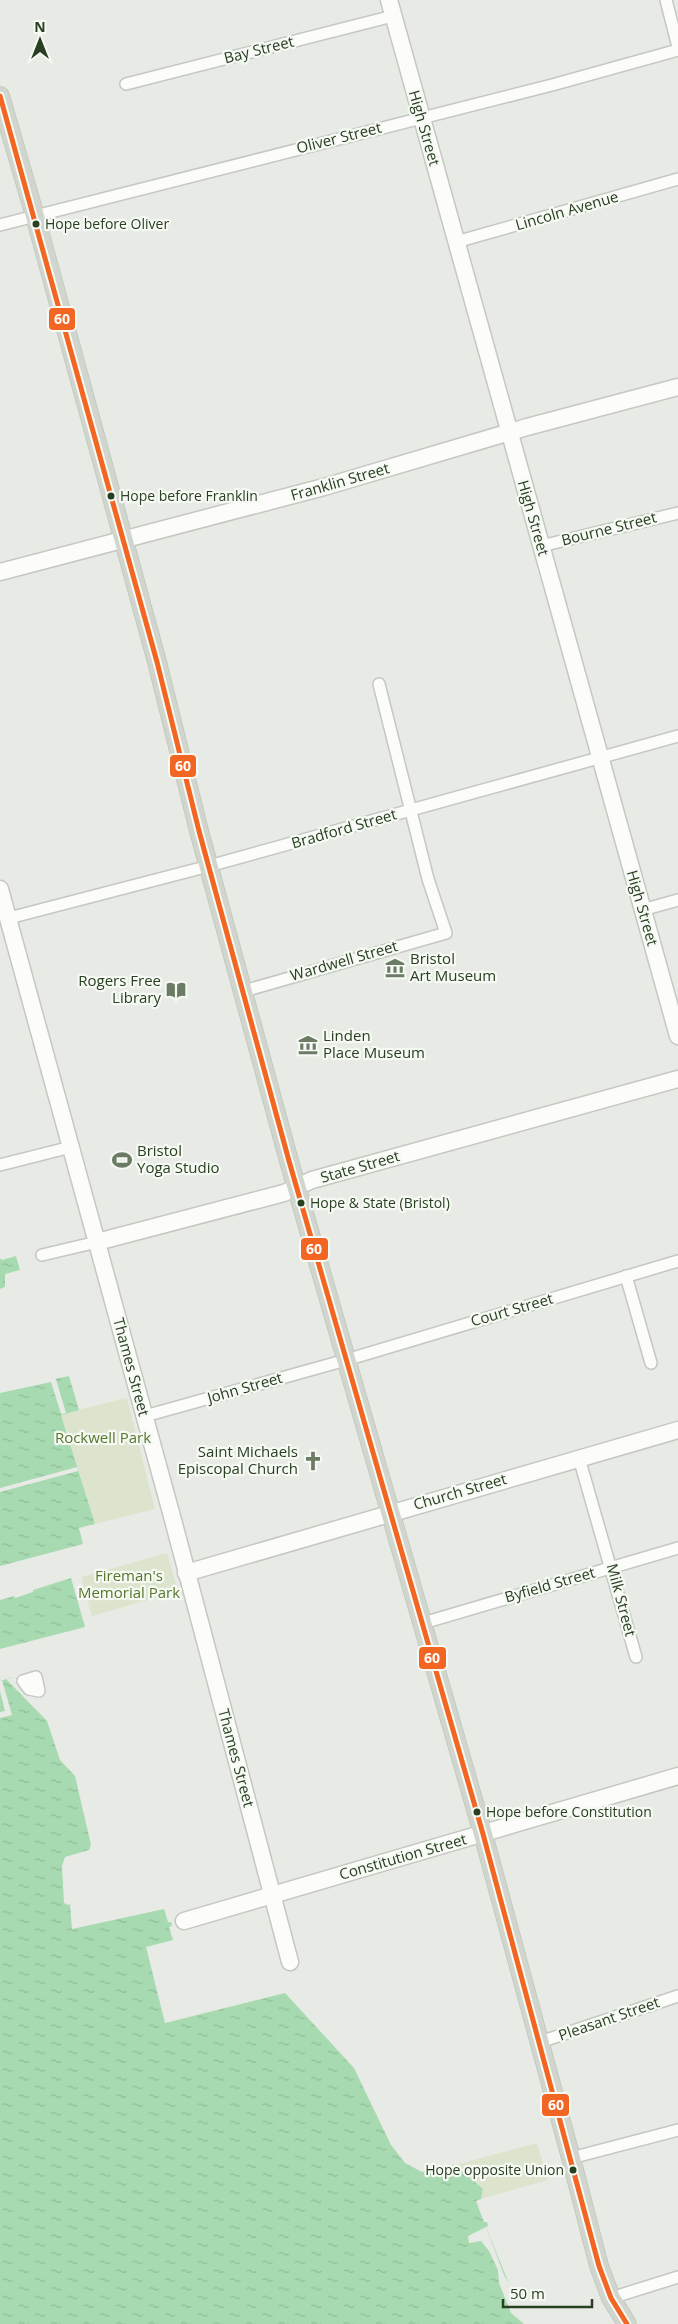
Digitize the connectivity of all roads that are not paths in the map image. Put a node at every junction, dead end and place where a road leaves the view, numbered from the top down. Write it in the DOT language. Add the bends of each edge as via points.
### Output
graph roads {
  1 [pos="389,0"];
  2 [pos="666,0"];
  3 [pos="393,16"];
  4 [pos="678,48"];
  5 [pos="126,84"];
  6 [pos="0,96"];
  7 [pos="420,118"];
  8 [pos="678,179"];
  9 [pos="35,216"];
  10 [pos="0,225"];
  11 [pos="456,242"];
  12 [pos="678,387"];
  13 [pos="509,433"];
  14 [pos="678,512"];
  15 [pos="123,540"];
  16 [pos="541,546"];
  17 [pos="0,572"];
  18 [pos="379,684"];
  19 [pos="678,736"];
  20 [pos="600,758"];
  21 [pos="410,810"];
  22 [pos="209,866"];
  23 [pos="0,889"];
  24 [pos="678,900"];
  25 [pos="642,910"];
  26 [pos="9,918"];
  27 [pos="244,991"];
  28 [pos="678,1036"];
  29 [pos="678,1079"];
  30 [pos="71,1147"];
  31 [pos="0,1165"];
  32 [pos="298,1188"];
  33 [pos="97,1242"];
  34 [pos="42,1255"];
  35 [pos="678,1262"];
  36 [pos="626,1276"];
  37 [pos="346,1360"];
  38 [pos="651,1363"];
  39 [pos="145,1416"];
  40 [pos="678,1430"];
  41 [pos="579,1458"];
  42 [pos="390,1512"];
  43 [pos="678,1548"];
  44 [pos="612,1568"];
  45 [pos="186,1573"];
  46 [pos="423,1623"];
  47 [pos="636,1656"];
  48 [pos="678,1776"];
  49 [pos="483,1834"];
  50 [pos="272,1895"];
  51 [pos="184,1921"];
  52 [pos="290,1962"];
  53 [pos="678,1996"];
  54 [pos="540,2042"];
  55 [pos="678,2130"];
  56 [pos="571,2158"];
  57 [pos="678,2277"];
  58 [pos="611,2298"];
  59 [pos="627,2324"];
  1 -- 3 [label="street, High Street"];
  2 -- 4 [label="street"];
  3 -- 5 [label="street, Bay Street"];
  3 -- 7 [label="street, High Street"];
  4 -- 7 [label="street, Oliver Street"];
  6 -- 9 [label="main road"];
  7 -- 9 [label="street, Oliver Street"];
  7 -- 11 [label="street, High Street"];
  8 -- 11 [label="street, Lincoln Avenue"];
  9 -- 10 [label="street, Oliver Street"];
  9 -- 15 [label="main road"];
  11 -- 13 [label="street, High Street"];
  12 -- 13 [label="street, Franklin Street"];
  13 -- 15 [label="street, Franklin Street" via="324,487"];
  13 -- 16 [label="street, High Street"];
  14 -- 16 [label="street, Bourne Street"];
  15 -- 17 [label="street, Franklin Street"];
  15 -- 22 [label="main road"];
  16 -- 20 [label="street, High Street"];
  18 -- 21 [label="street"];
  19 -- 20 [label="street, Bradford Street"];
  20 -- 21 [label="street, Bradford Street"];
  20 -- 25 [label="street, High Street"];
  21 -- 22 [label="street, Bradford Street"];
  21 -- 27 [label="street, Wardwell Street" via="446,933"];
  22 -- 26 [label="street, Bradford Street"];
  22 -- 27 [label="main road"];
  23 -- 26 [label="street, Thames Street"];
  24 -- 25 [label="street"];
  25 -- 28 [label="street, High Street"];
  26 -- 30 [label="street, Thames Street"];
  27 -- 32 [label="main road"];
  29 -- 32 [label="street, State Street" via="312,1180"];
  30 -- 31 [label="street"];
  30 -- 33 [label="street, Thames Street"];
  32 -- 33 [label="street, State Street"];
  32 -- 37 [label="main road"];
  33 -- 34 [label="street, State Street"];
  33 -- 39 [label="street, Thames Street"];
  35 -- 36 [label="street, Court Street"];
  36 -- 37 [label="street, Court Street"];
  36 -- 38 [label="street"];
  37 -- 39 [label="street, John Street"];
  37 -- 42 [label="main road"];
  39 -- 45 [label="street, Thames Street"];
  40 -- 41 [label="street, Church Street"];
  41 -- 42 [label="street, Church Street"];
  41 -- 44 [label="street, Milk Street"];
  42 -- 45 [label="street, Church Street"];
  42 -- 46 [label="main road"];
  43 -- 44 [label="street, Byfield Street"];
  44 -- 46 [label="street, Byfield Street"];
  44 -- 47 [label="street, Milk Street"];
  45 -- 50 [label="street, Thames Street"];
  46 -- 49 [label="main road"];
  48 -- 49 [label="street, Constitution Street"];
  49 -- 50 [label="street, Constitution Street"];
  49 -- 54 [label="main road"];
  50 -- 51 [label="street, Constitution Street"];
  50 -- 52 [label="street, Thames Street"];
  53 -- 54 [label="street, Pleasant Street"];
  54 -- 56 [label="main road"];
  55 -- 56 [label="street"];
  56 -- 58 [label="main road" via="598,2266"];
  57 -- 58 [label="street"];
  58 -- 59 [label="main road"];
}
